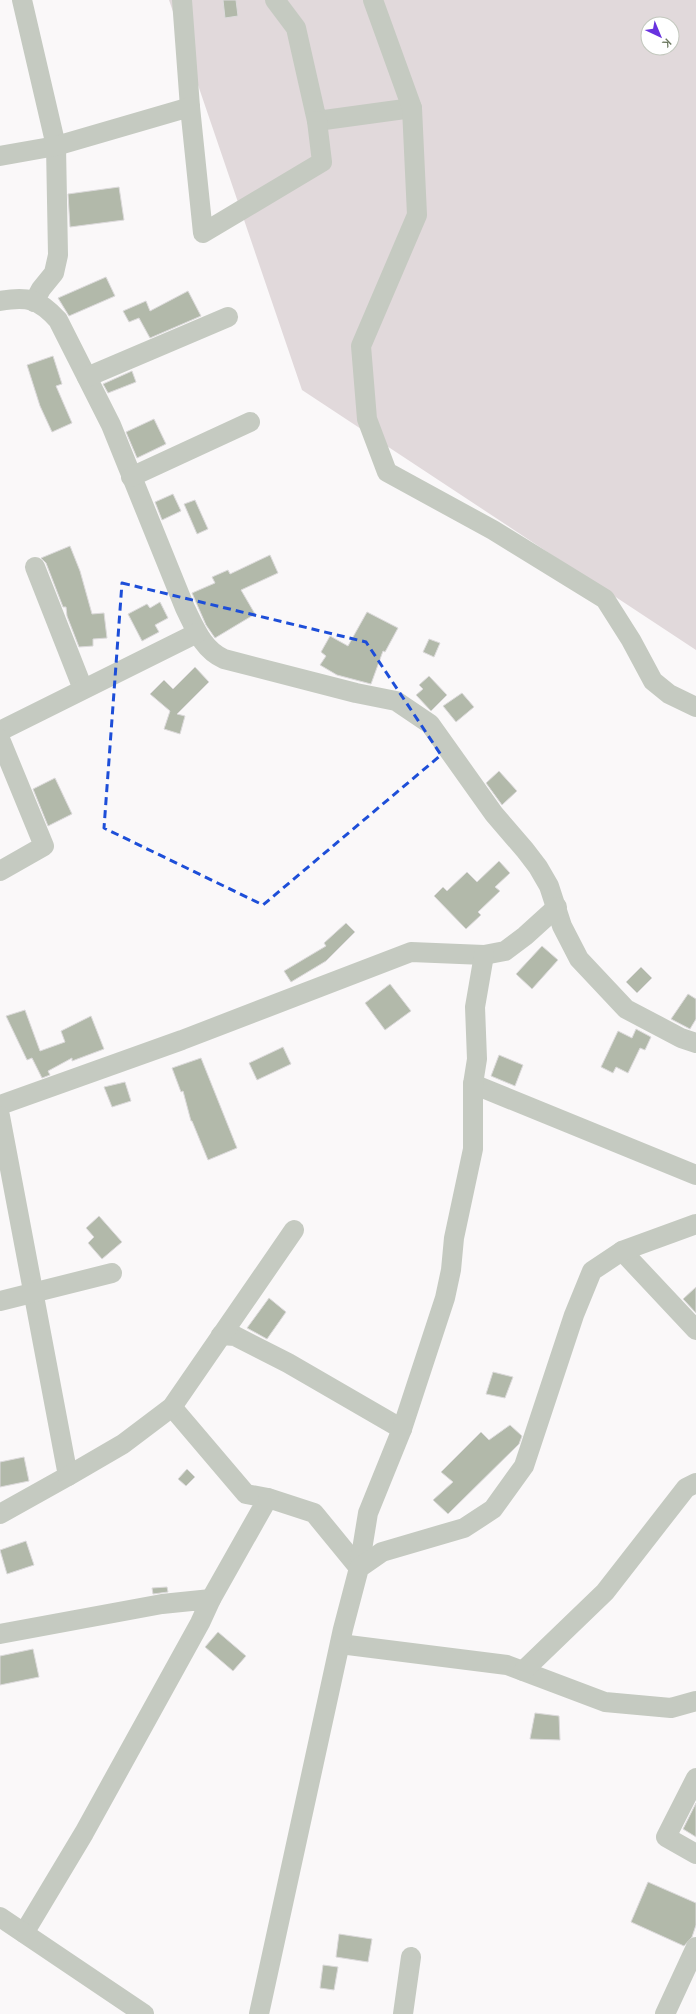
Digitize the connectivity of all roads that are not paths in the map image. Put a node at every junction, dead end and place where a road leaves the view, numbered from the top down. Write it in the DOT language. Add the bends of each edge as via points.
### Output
graph roads {
  1 [pos="22,0"];
  2 [pos="182,0"];
  3 [pos="275,0"];
  4 [pos="373,0"];
  5 [pos="190,107"];
  6 [pos="412,108"];
  7 [pos="317,121"];
  8 [pos="56,146"];
  9 [pos="0,156"];
  10 [pos="0,301"];
  11 [pos="34,302"];
  12 [pos="228,316"];
  13 [pos="87,377"];
  14 [pos="250,422"];
  15 [pos="130,477"];
  16 [pos="35,567"];
  17 [pos="198,633"];
  18 [pos="84,689"];
  19 [pos="696,706"];
  20 [pos="0,731"];
  21 [pos="0,739"];
  22 [pos="0,871"];
  23 [pos="557,907"];
  24 [pos="484,955"];
  25 [pos="696,1043"];
  26 [pos="473,1084"];
  27 [pos="0,1105"];
  28 [pos="0,1116"];
  29 [pos="696,1175"];
  30 [pos="696,1224"];
  31 [pos="294,1230"];
  32 [pos="622,1251"];
  33 [pos="112,1273"];
  34 [pos="34,1293"];
  35 [pos="0,1301"];
  36 [pos="696,1330"];
  37 [pos="221,1335"];
  38 [pos="172,1407"];
  39 [pos="402,1429"];
  40 [pos="68,1476"];
  41 [pos="696,1483"];
  42 [pos="268,1498"];
  43 [pos="0,1514"];
  44 [pos="359,1568"];
  45 [pos="211,1599"];
  46 [pos="0,1634"];
  47 [pos="340,1644"];
  48 [pos="524,1671"];
  49 [pos="696,1701"];
  50 [pos="696,1778"];
  51 [pos="696,1854"];
  52 [pos="0,1917"];
  53 [pos="24,1933"];
  54 [pos="696,1947"];
  55 [pos="411,1957"];
  56 [pos="144,2014"];
  57 [pos="259,2014"];
  58 [pos="402,2014"];
  59 [pos="665,2014"];
  1 -- 8 [label="street"];
  2 -- 5 [label="street"];
  3 -- 7 [label="street" via="296,28"];
  4 -- 6 [label="street"];
  5 -- 7 [label="street" via="204,233 322,162"];
  5 -- 8 [label="street"];
  6 -- 7 [label="street"];
  6 -- 19 [label="street" via="417,215 361,346 367,419 387,472 493,530 605,599 653,681 669,694"];
  8 -- 9 [label="street"];
  8 -- 11 [label="street" via="58,255 54,273"];
  10 -- 11 [label="street" via="19,297"];
  11 -- 13 [label="street" via="49,310 58,320"];
  12 -- 13 [label="street"];
  13 -- 15 [label="street" via="111,425"];
  14 -- 15 [label="street"];
  15 -- 17 [label="street" via="174,583"];
  16 -- 18 [label="street"];
  17 -- 18 [label="street"];
  17 -- 23 [label="street" via="211,653 224,659 396,701 430,724 494,814 525,850 549,886"];
  18 -- 20 [label="street"];
  21 -- 22 [label="street" via="44,846"];
  23 -- 24 [label="street" via="526,936 505,951"];
  23 -- 25 [label="street" via="562,926 579,959 613,997 626,1009 681,1038"];
  24 -- 26 [label="street" via="475,1007 477,1059"];
  24 -- 27 [label="street" via="411,952 190,1038"];
  26 -- 29 [label="street"];
  26 -- 39 [label="street" via="472,1149 454,1238 451,1270 445,1298"];
  28 -- 34 [label="street"];
  30 -- 32 [label="street"];
  31 -- 37 [label="street"];
  32 -- 36 [label="street"];
  32 -- 44 [label="street" via="592,1271 574,1315 524,1466 494,1509 464,1528 382,1552"];
  33 -- 34 [label="street"];
  34 -- 35 [label="street"];
  34 -- 40 [label="street"];
  37 -- 38 [label="street"];
  37 -- 39 [label="street" via="235,1336 288,1363"];
  38 -- 40 [label="street" via="123,1444"];
  38 -- 42 [label="street" via="246,1494"];
  39 -- 44 [label="street" via="368,1513"];
  40 -- 43 [label="street"];
  41 -- 48 [label="street" via="686,1488 605,1592"];
  42 -- 44 [label="street" via="314,1513"];
  42 -- 45 [label="street"];
  44 -- 47 [label="street"];
  45 -- 46 [label="street" via="162,1604"];
  45 -- 53 [label="street" via="197,1629 84,1833"];
  47 -- 48 [label="street" via="507,1665"];
  47 -- 57 [label="street"];
  48 -- 49 [label="street" via="605,1702 671,1708"];
  50 -- 51 [label="street" via="666,1837"];
  52 -- 53 [label="street"];
  53 -- 56 [label="street"];
  54 -- 59 [label="street"];
  55 -- 58 [label="street"];
}
